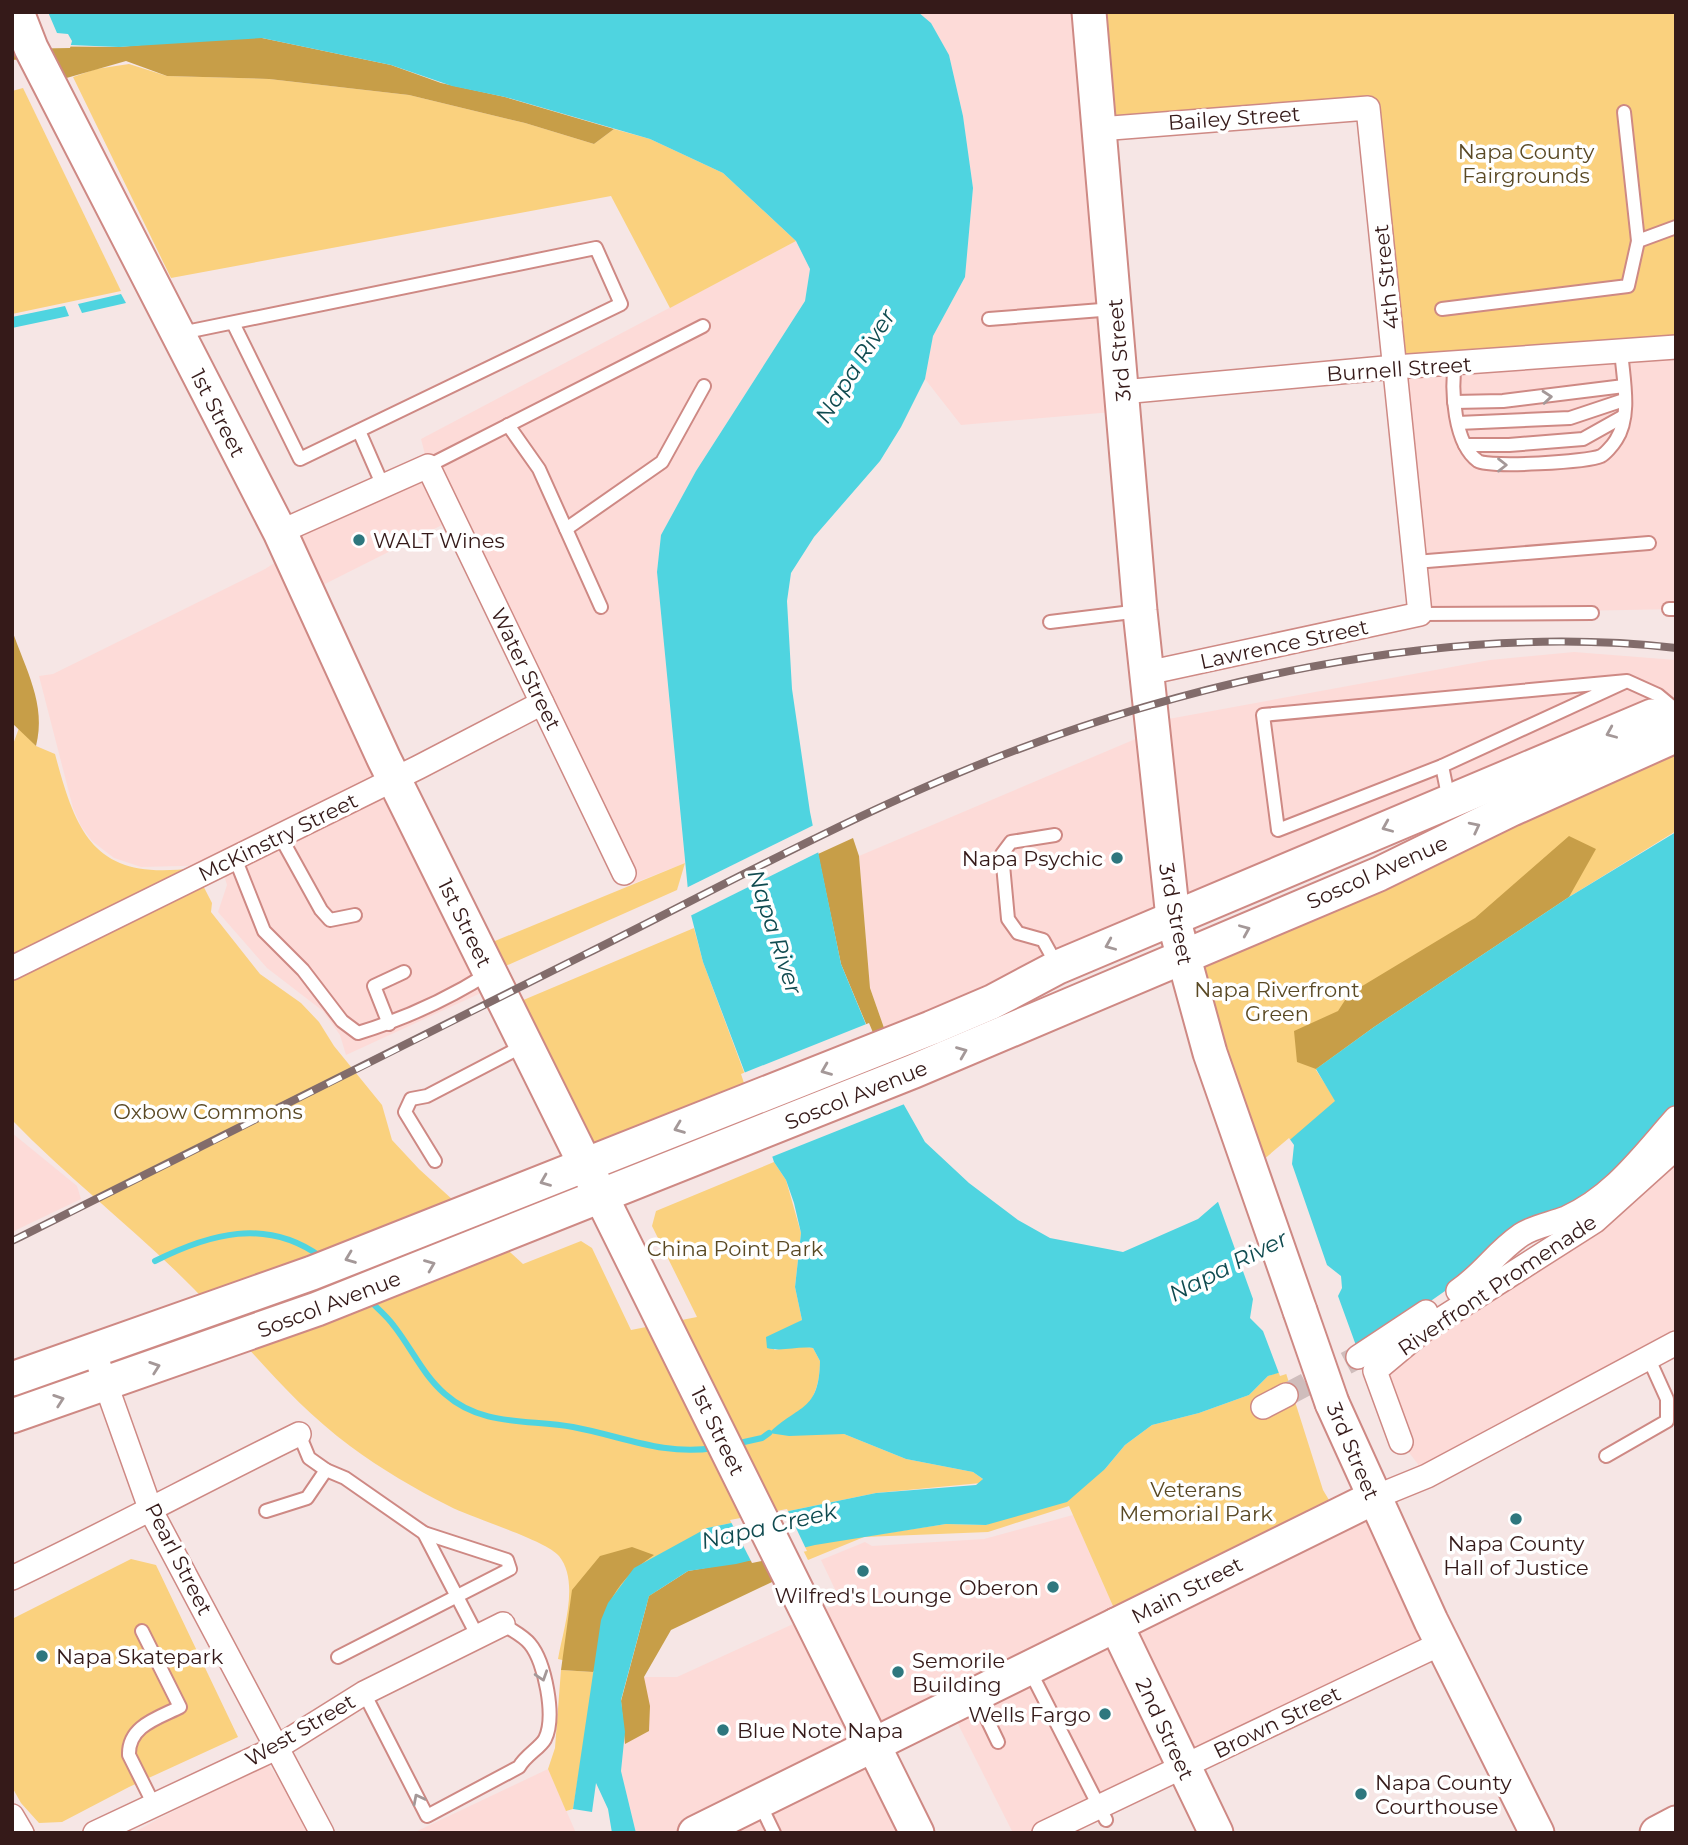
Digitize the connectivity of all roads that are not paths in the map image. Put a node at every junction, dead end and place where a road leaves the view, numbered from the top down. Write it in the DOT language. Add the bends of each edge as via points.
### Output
graph roads {
  1 [pos="17,12"];
  2 [pos="1089,12"];
  3 [pos="1368,108"];
  4 [pos="1624,112"];
  5 [pos="1099,129"];
  6 [pos="1676,227"];
  7 [pos="1639,241"];
  8 [pos="1115,309"];
  9 [pos="1442,309"];
  10 [pos="989,319"];
  11 [pos="233,323"];
  12 [pos="703,326"];
  13 [pos="177,334"];
  14 [pos="1676,347"];
  15 [pos="1621,350"];
  16 [pos="1455,365"];
  17 [pos="1395,367"];
  18 [pos="704,386"];
  19 [pos="1122,392"];
  20 [pos="1624,393"];
  21 [pos="1454,402"];
  22 [pos="1624,416"];
  23 [pos="1458,423"];
  24 [pos="508,425"];
  25 [pos="359,431"];
  26 [pos="1465,445"];
  27 [pos="428,466"];
  28 [pos="383,486"];
  29 [pos="566,529"];
  30 [pos="280,532"];
  31 [pos="1649,543"];
  32 [pos="1415,562"];
  33 [pos="601,607"];
  34 [pos="1140,611"];
  35 [pos="1591,613"];
  36 [pos="1420,614"];
  37 [pos="1050,622"];
  38 [pos="1147,673"];
  39 [pos="1627,681"];
  40 [pos="542,702"];
  41 [pos="1675,720"];
  42 [pos="1442,766"];
  43 [pos="395,779"];
  44 [pos="1449,801"];
  45 [pos="1055,835"];
  46 [pos="280,836"];
  47 [pos="235,858"];
  48 [pos="624,873"];
  49 [pos="355,915"];
  50 [pos="1173,918"];
  51 [pos="1182,957"];
  52 [pos="1058,967"];
  53 [pos="12,968"];
  54 [pos="404,972"];
  55 [pos="490,973"];
  56 [pos="389,1024"];
  57 [pos="526,1044"];
  58 [pos="1676,1118"];
  59 [pos="1676,1148"];
  60 [pos="435,1161"];
  61 [pos="586,1164"];
  62 [pos="601,1197"];
  63 [pos="1676,1343"];
  64 [pos="94,1351"];
  65 [pos="1358,1357"];
  66 [pos="1648,1357"];
  67 [pos="12,1379"];
  68 [pos="105,1384"];
  69 [pos="1286,1395"];
  70 [pos="1263,1407"];
  71 [pos="12,1416"];
  72 [pos="299,1434"];
  73 [pos="1401,1442"];
  74 [pos="1606,1456"];
  75 [pos="326,1470"];
  76 [pos="1373,1498"];
  77 [pos="151,1511"];
  78 [pos="266,1511"];
  79 [pos="424,1533"];
  80 [pos="12,1578"];
  81 [pos="458,1596"];
  82 [pos="503,1624"];
  83 [pos="1116,1626"];
  84 [pos="142,1631"];
  85 [pos="478,1637"];
  86 [pos="1442,1643"];
  87 [pos="338,1657"];
  88 [pos="1029,1668"];
  89 [pos="364,1693"];
  90 [pos="976,1695"];
  91 [pos="998,1742"];
  92 [pos="875,1746"];
  93 [pos="276,1748"];
  94 [pos="1183,1767"];
  95 [pos="759,1802"];
  96 [pos="154,1805"];
  97 [pos="1102,1814"];
  98 [pos="12,1816"];
  99 [pos="1676,1823"];
  100 [pos="1078,1825"];
  101 [pos="22,1833"];
  102 [pos="95,1833"];
  103 [pos="321,1833"];
  104 [pos="695,1833"];
  105 [pos="774,1833"];
  106 [pos="916,1833"];
  107 [pos="1044,1833"];
  108 [pos="1216,1833"];
  109 [pos="1537,1833"];
  110 [pos="1657,1833"];
  1 -- 13 [label="main road, 1st Street"];
  2 -- 5 [label="main road, 3rd Street"];
  3 -- 5 [label="street, Bailey Street"];
  3 -- 17 [label="street, 4th Street"];
  4 -- 7 [label="lane"];
  5 -- 8 [label="main road, 3rd Street"];
  6 -- 7 [label="lane"];
  7 -- 9 [label="lane" via="1628,286"];
  8 -- 10 [label="lane"];
  8 -- 19 [label="main road, 3rd Street"];
  11 -- 13 [label="lane"];
  11 -- 25 [label="lane" via="300,459"];
  11 -- 25 [label="lane" via="596,248 621,304"];
  12 -- 24 [label="lane"];
  13 -- 30 [label="main road, 1st Street"];
  14 -- 15 [label="street, Burnell Street"];
  15 -- 16 [label="street, Burnell Street"];
  15 -- 20 [label="lane"];
  16 -- 17 [label="street, Burnell Street"];
  16 -- 21 [label="lane"];
  17 -- 19 [label="street, Burnell Street"];
  17 -- 32 [label="street, 4th Street"];
  18 -- 29 [label="lane" via="662,462"];
  19 -- 34 [label="main road, 3rd Street"];
  21 -- 20 [label="lane, one-way"];
  20 -- 22 [label="lane"];
  20 -- 23 [label="lane" via="1580,416"];
  21 -- 23 [label="lane"];
  22 -- 26 [label="lane" via="1583,439"];
  26 -- 22 [label="lane, one-way" via="1478,461 1489,465 1601,456 1616,441"];
  23 -- 26 [label="lane"];
  24 -- 27 [label="lane"];
  24 -- 29 [label="lane" via="540,469"];
  25 -- 28 [label="lane"];
  27 -- 28 [label="street"];
  27 -- 40 [label="street, Water Street"];
  28 -- 30 [label="street"];
  29 -- 33 [label="lane"];
  30 -- 43 [label="main road, 1st Street"];
  31 -- 32 [label="lane"];
  32 -- 36 [label="street, 4th Street"];
  34 -- 37 [label="lane"];
  34 -- 38 [label="main road, 3rd Street"];
  35 -- 36 [label="lane"];
  36 -- 38 [label="street, Lawrence Street"];
  38 -- 50 [label="main road, 3rd Street"];
  39 -- 41 [label="lane" via="1658,695"];
  39 -- 42 [label="lane"];
  39 -- 42 [label="lane" via="1263,715 1278,830"];
  40 -- 43 [label="street, McKinstry Street"];
  40 -- 48 [label="street, Water Street"];
  41 -- 44 [label="main road, Soscol Avenue, one-way" via="1652,716"];
  51 -- 41 [label="main road, Soscol Avenue, one-way" via="1379,874 1668,738"];
  42 -- 44 [label="lane"];
  43 -- 46 [label="street, McKinstry Street"];
  43 -- 55 [label="main road, 1st Street"];
  44 -- 50 [label="main road, Soscol Avenue, one-way"];
  45 -- 52 [label="lane" via="1011,842 1002,854 1008,919 1018,933 1043,940"];
  46 -- 47 [label="street, McKinstry Street"];
  46 -- 49 [label="lane" via="330,920"];
  47 -- 53 [label="street, McKinstry Street"];
  47 -- 56 [label="lane" via="264,931 303,970 342,1021 358,1033"];
  50 -- 51 [label="main road, 3rd Street"];
  50 -- 52 [label="main road, Soscol Avenue, one-way"];
  62 -- 51 [label="main road, Soscol Avenue, one-way" via="901,1077"];
  51 -- 76 [label="main road, 3rd Street, bridge" via="1210,1053 1332,1404"];
  52 -- 61 [label="main road, Soscol Avenue, one-way" via="992,1002 890,1045"];
  54 -- 56 [label="lane" via="374,986"];
  55 -- 56 [label="lane"];
  55 -- 57 [label="main road, 1st Street"];
  57 -- 60 [label="lane" via="427,1097 411,1099 405,1112"];
  57 -- 61 [label="main road, 1st Street"];
  58 -- 65 [label="street, Riverfront Promenade" via="1623,1181 1567,1217 1526,1231 1498,1252 1480,1276"];
  59 -- 73 [label="street, Riverfront Promenade" via="1595,1221 1424,1330 1375,1371"];
  61 -- 62 [label="main road, 1st Street"];
  61 -- 64 [label="main road, Soscol Avenue, one-way"];
  68 -- 62 [label="main road, Soscol Avenue, one-way" via="328,1305"];
  62 -- 92 [label="main road, 1st Street"];
  63 -- 66 [label="street, Main Street"];
  64 -- 67 [label="main road, Soscol Avenue"];
  64 -- 68 [label="street, Pearl Street"];
  66 -- 74 [label="lane" via="1667,1399 1667,1421"];
  66 -- 76 [label="street, Main Street" via="1427,1476"];
  71 -- 68 [label="main road, Soscol Avenue, one-way"];
  68 -- 77 [label="street, Pearl Street"];
  69 -- 70 [label="street"];
  72 -- 75 [label="lane" via="309,1458"];
  72 -- 77 [label="street"];
  75 -- 78 [label="lane" via="307,1498"];
  75 -- 79 [label="lane" via="345,1478"];
  76 -- 83 [label="main road, Main Street"];
  76 -- 86 [label="main road, 3rd Street"];
  77 -- 80 [label="street"];
  77 -- 93 [label="street, Pearl Street"];
  79 -- 81 [label="lane"];
  79 -- 81 [label="lane" via="507,1560 510,1569"];
  81 -- 85 [label="lane"];
  81 -- 87 [label="lane"];
  82 -- 85 [label="street, West Street"];
  82 -- 89 [label="lane, one-way" via="530,1644 544,1679 550,1705 544,1741 519,1767 427,1816"];
  83 -- 88 [label="main road, Main Street"];
  83 -- 94 [label="main road, 2nd Street"];
  84 -- 96 [label="lane" via="180,1707 137,1729 129,1746 129,1755"];
  85 -- 89 [label="street, West Street"];
  86 -- 94 [label="street, Brown Street"];
  86 -- 109 [label="main road, 3rd Street"];
  88 -- 90 [label="main road, Main Street"];
  88 -- 97 [label="lane"];
  89 -- 93 [label="street, West Street"];
  90 -- 91 [label="lane"];
  90 -- 92 [label="main road, Main Street"];
  92 -- 95 [label="main road, Main Street"];
  92 -- 106 [label="main road, 1st Street"];
  93 -- 96 [label="street, West Street"];
  93 -- 103 [label="street, Pearl Street"];
  94 -- 97 [label="street, Brown Street"];
  94 -- 108 [label="main road, 2nd Street"];
  95 -- 104 [label="main road, Main Street"];
  95 -- 105 [label="lane"];
  96 -- 102 [label="street, West Street"];
  97 -- 100 [label="street, Brown Street"];
  98 -- 101 [label="street"];
  99 -- 110 [label="main road"];
  100 -- 107 [label="street, Brown Street"];
}
